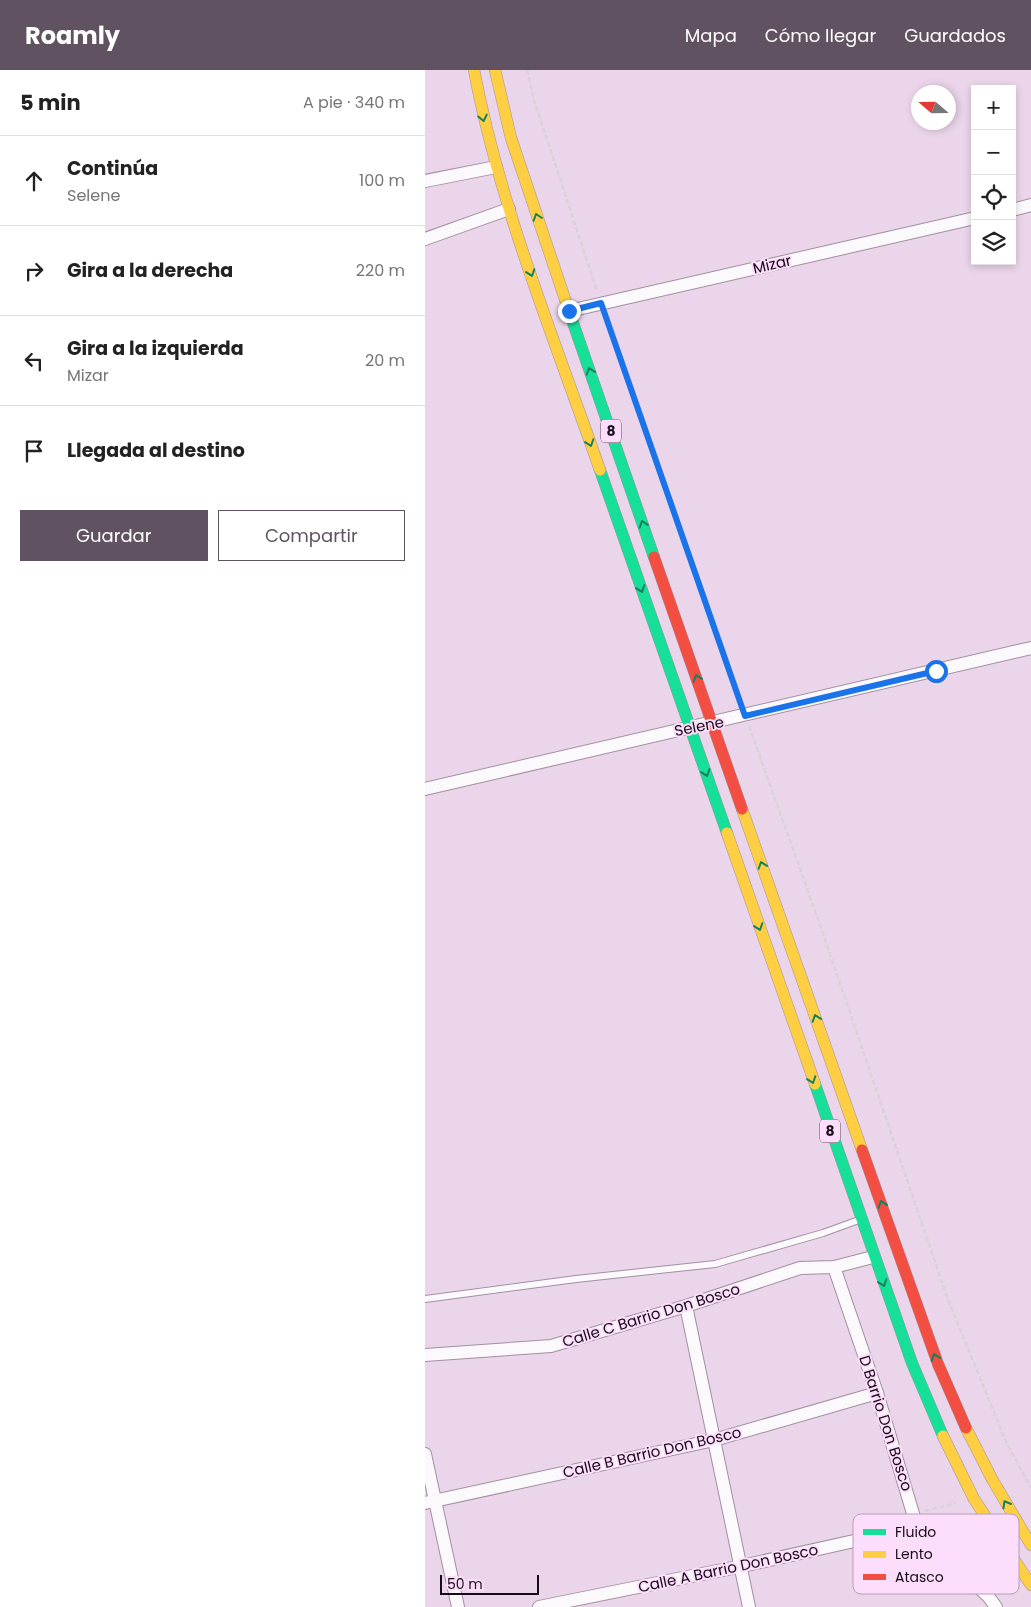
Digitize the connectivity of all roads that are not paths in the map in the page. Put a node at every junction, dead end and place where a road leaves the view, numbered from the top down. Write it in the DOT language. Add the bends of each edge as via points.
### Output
graph roads {
  1 [pos="474,70"];
  2 [pos="495,70"];
  3 [pos="496,167"];
  4 [pos="425,180"];
  5 [pos="1031,205"];
  6 [pos="509,209"];
  7 [pos="1016,209"];
  8 [pos="971,219"];
  9 [pos="425,239"];
  10 [pos="569,311"];
  11 [pos="1031,648"];
  12 [pos="713,724"];
  13 [pos="690,727"];
  14 [pos="425,789"];
  15 [pos="860,1220"];
  16 [pos="873,1257"];
  17 [pos="834,1267"];
  18 [pos="425,1299"];
  19 [pos="686,1306"];
  20 [pos="425,1355"];
  21 [pos="877,1394"];
  22 [pos="714,1440"];
  23 [pos="425,1454"];
  24 [pos="430,1502"];
  25 [pos="914,1514"];
  26 [pos="984,1514"];
  27 [pos="1012,1514"];
  28 [pos="1019,1526"];
  29 [pos="853,1537"];
  30 [pos="1031,1545"];
  31 [pos="742,1566"];
  32 [pos="1019,1567"];
  33 [pos="1031,1585"];
  34 [pos="986,1594"];
  35 [pos="459,1607"];
  36 [pos="539,1607"];
  37 [pos="749,1607"];
  38 [pos="995,1607"];
  1 -- 3 [label="highway, 8, one-way"];
  10 -- 2 [label="highway, 8, one-way" via="511,138"];
  3 -- 4 [label="street"];
  3 -- 6 [label="highway, 8"];
  5 -- 7 [label="street"];
  6 -- 9 [label="street"];
  6 -- 13 [label="highway, 8, one-way"];
  8 -- 10 [label="street, Mizar"];
  12 -- 10 [label="highway, 8, one-way"];
  11 -- 12 [label="street, Selene"];
  12 -- 13 [label="street, Selene"];
  27 -- 12 [label="highway, 8, one-way" via="964,1428 938,1364"];
  13 -- 14 [label="street, Selene"];
  13 -- 15 [label="highway, 8, one-way"];
  15 -- 16 [label="highway, 8"];
  15 -- 18 [label="lane" via="715,1264 576,1278"];
  16 -- 17 [label="street, Calle C Barrio Don Bosco"];
  16 -- 26 [label="highway, 8, one-way" via="945,1441"];
  17 -- 19 [label="street, Calle C Barrio Don Bosco" via="800,1268"];
  17 -- 21 [label="street, D Barrio Don Bosco"];
  19 -- 20 [label="street, Calle C Barrio Don Bosco" via="551,1346"];
  19 -- 22 [label="street"];
  21 -- 22 [label="street, Calle B Barrio Don Bosco"];
  21 -- 25 [label="street, D Barrio Don Bosco"];
  22 -- 24 [label="street, Calle B Barrio Don Bosco"];
  22 -- 31 [label="street"];
  23 -- 24 [label="street"];
  24 -- 35 [label="street"];
  30 -- 28 [label="highway, 8, one-way"];
  29 -- 31 [label="street, Calle A Barrio Don Bosco"];
  31 -- 36 [label="street, Calle A Barrio Don Bosco"];
  31 -- 37 [label="street"];
  32 -- 33 [label="highway, 8, one-way"];
  34 -- 38 [label="street, D Barrio Don Bosco"];
}
